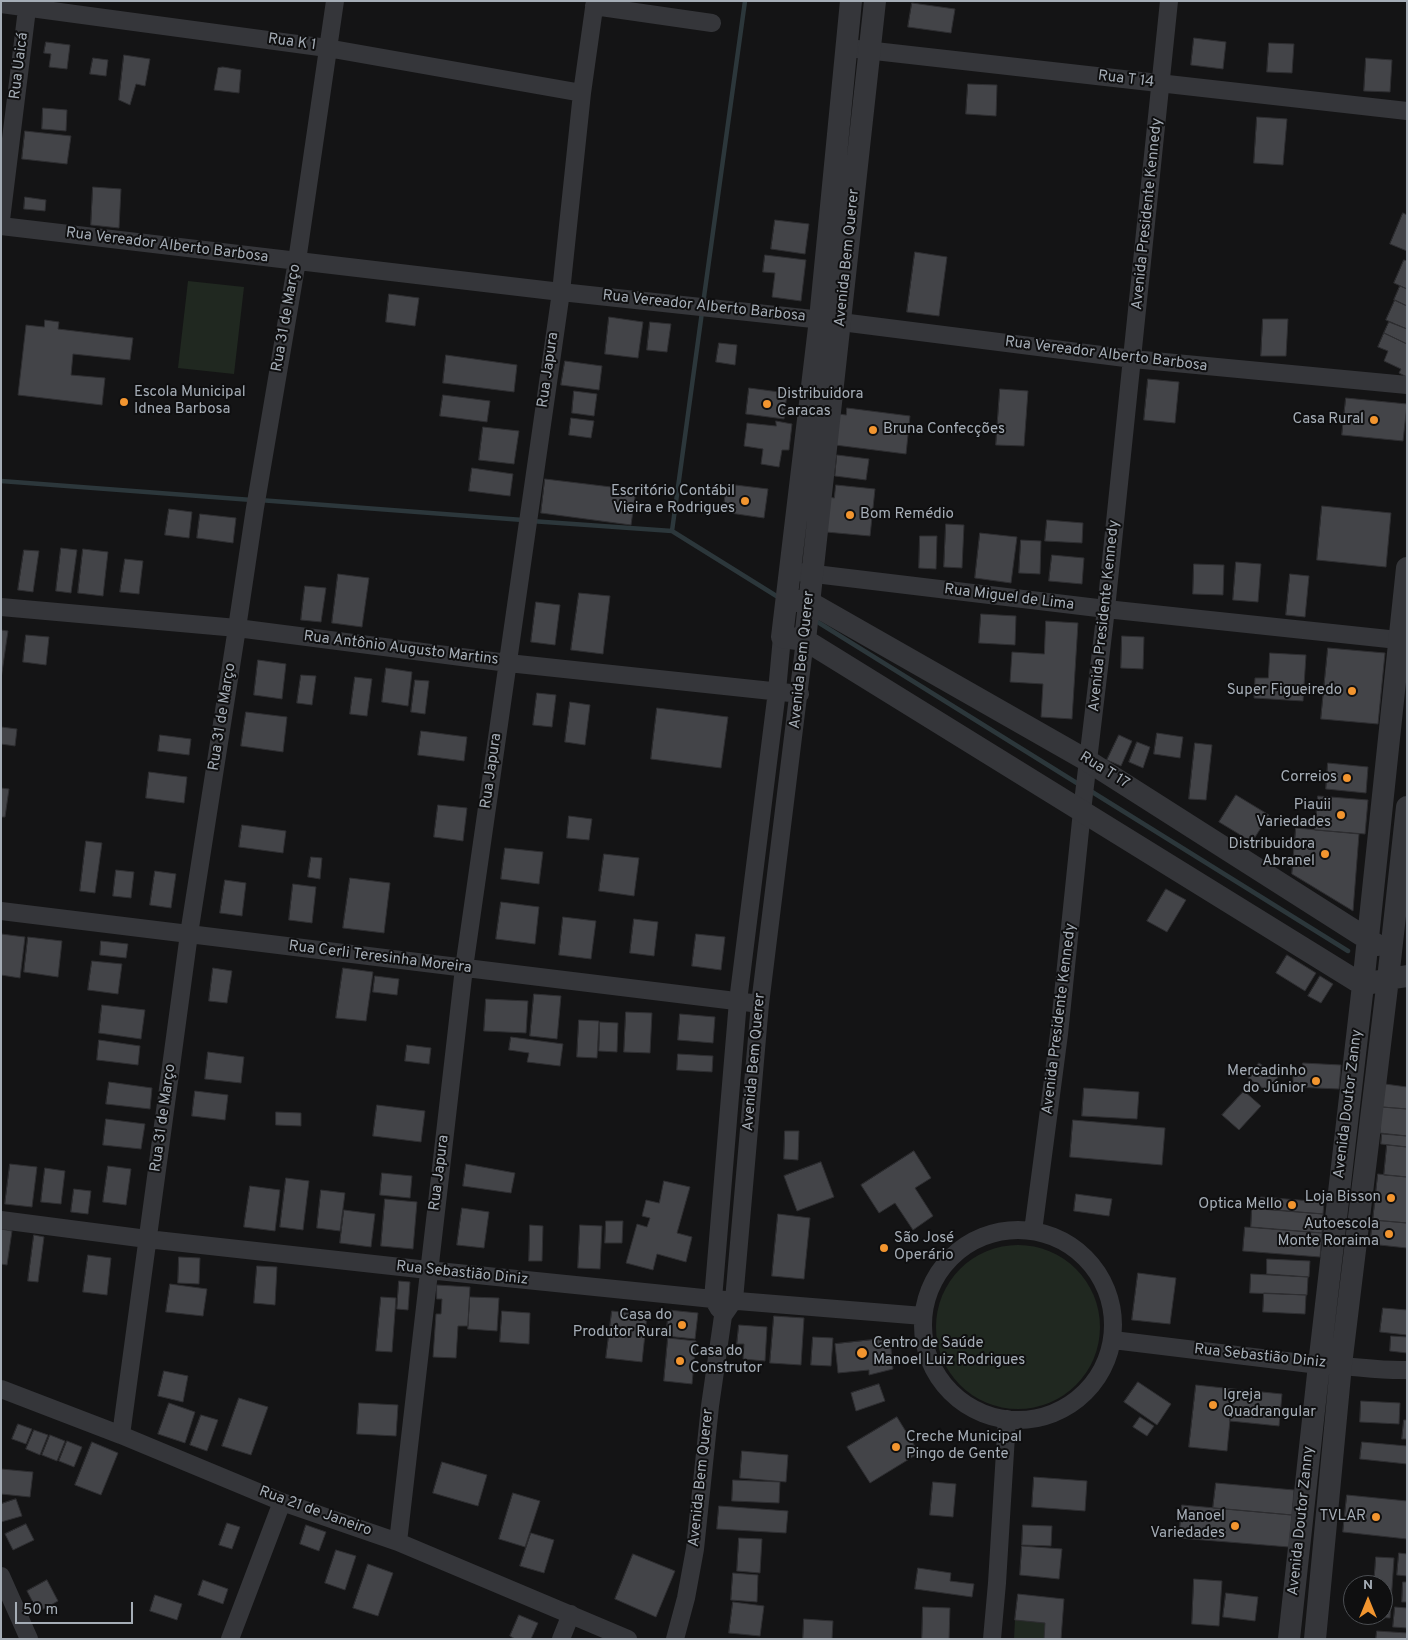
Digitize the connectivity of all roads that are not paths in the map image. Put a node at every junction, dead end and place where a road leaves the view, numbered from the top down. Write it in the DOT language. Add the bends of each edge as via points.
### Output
graph roads {
  1 [pos="334,1"];
  2 [pos="851,1"];
  3 [pos="875,1"];
  4 [pos="1169,1"];
  5 [pos="1,4"];
  6 [pos="28,4"];
  7 [pos="594,4"];
  8 [pos="712,23"];
  9 [pos="846,47"];
  10 [pos="327,48"];
  11 [pos="870,50"];
  12 [pos="1161,84"];
  13 [pos="582,94"];
  14 [pos="1407,111"];
  15 [pos="1,220"];
  16 [pos="1,226"];
  17 [pos="297,261"];
  18 [pos="561,292"];
  19 [pos="830,321"];
  20 [pos="1133,359"];
  21 [pos="1407,385"];
  22 [pos="1407,568"];
  23 [pos="801,572"];
  24 [pos="787,600"];
  25 [pos="809,602"];
  26 [pos="1,607"];
  27 [pos="1106,609"];
  28 [pos="237,628"];
  29 [pos="782,637"];
  30 [pos="806,640"];
  31 [pos="1403,642"];
  32 [pos="508,663"];
  33 [pos="777,691"];
  34 [pos="800,694"];
  35 [pos="1088,761"];
  36 [pos="1407,808"];
  37 [pos="1082,811"];
  38 [pos="1,911"];
  39 [pos="189,934"];
  40 [pos="1368,938"];
  41 [pos="1390,955"];
  42 [pos="464,968"];
  43 [pos="1400,975"];
  44 [pos="1363,985"];
  45 [pos="738,1001"];
  46 [pos="760,1004"];
  47 [pos="1,1220"];
  48 [pos="1033,1230"];
  49 [pos="148,1238"];
  50 [pos="428,1270"];
  51 [pos="713,1299"];
  52 [pos="734,1300"];
  53 [pos="723,1316"];
  54 [pos="923,1316"];
  55 [pos="1113,1340"];
  56 [pos="1330,1365"];
  57 [pos="1407,1370"];
  58 [pos="1,1388"];
  59 [pos="1007,1419"];
  60 [pos="121,1435"];
  61 [pos="282,1502"];
  62 [pos="398,1542"];
  63 [pos="1,1576"];
  64 [pos="571,1614"];
  65 [pos="29,1639"];
  66 [pos="230,1639"];
  67 [pos="561,1639"];
  68 [pos="628,1639"];
  69 [pos="675,1639"];
  70 [pos="992,1639"];
  71 [pos="1289,1639"];
  72 [pos="1314,1639"];
  1 -- 10 [label="street, Rua 31 de Março"];
  2 -- 9 [label="street, Avenida Bem Querer"];
  3 -- 11 [label="street, Avenida Bem Querer"];
  4 -- 12 [label="street, Avenida Presidente Kennedy"];
  5 -- 6 [label="street, Rua K 1"];
  6 -- 10 [label="street, Rua K 1"];
  6 -- 15 [label="street, Rua Uaicá"];
  7 -- 8 [label="street"];
  7 -- 13 [label="street, Rua Japura"];
  9 -- 11 [label="street, Rua T 14"];
  9 -- 19 [label="street, Avenida Bem Querer"];
  10 -- 13 [label="street, Rua K 1"];
  10 -- 17 [label="street, Rua 31 de Março"];
  11 -- 12 [label="street, Rua T 14"];
  11 -- 19 [label="street, Avenida Bem Querer"];
  12 -- 14 [label="street, Rua T 14"];
  12 -- 20 [label="street, Avenida Presidente Kennedy"];
  13 -- 18 [label="street, Rua Japura"];
  16 -- 17 [label="street, Rua Vereador Alberto Barbosa"];
  17 -- 18 [label="street, Rua Vereador Alberto Barbosa"];
  17 -- 28 [label="street, Rua 31 de Março"];
  18 -- 19 [label="street, Rua Vereador Alberto Barbosa"];
  18 -- 32 [label="street, Rua Japura"];
  19 -- 20 [label="street, Rua Vereador Alberto Barbosa"];
  19 -- 23 [label="street, Avenida Bem Querer"];
  20 -- 21 [label="street, Rua Vereador Alberto Barbosa"];
  20 -- 27 [label="street, Avenida Presidente Kennedy"];
  22 -- 31 [label="street, Avenida Doutor Zanny"];
  23 -- 24 [label="street, Avenida Bem Querer"];
  23 -- 25 [label="street, Avenida Bem Querer"];
  23 -- 27 [label="street, Rua Miguel de Lima"];
  24 -- 25 [label="street, Rua T 17"];
  24 -- 29 [label="street, Avenida Bem Querer"];
  25 -- 30 [label="street, Avenida Bem Querer"];
  25 -- 35 [label="street, Rua T 17"];
  26 -- 28 [label="street, Rua Antônio Augusto Martins"];
  27 -- 31 [label="street, Rua Miguel de Lima"];
  27 -- 35 [label="street, Avenida Presidente Kennedy"];
  28 -- 32 [label="street, Rua Antônio Augusto Martins"];
  28 -- 39 [label="street, Rua 31 de Março"];
  29 -- 30 [label="street"];
  29 -- 33 [label="street, Avenida Bem Querer"];
  30 -- 34 [label="street, Avenida Bem Querer"];
  30 -- 37 [label="street"];
  31 -- 40 [label="street, Avenida Doutor Zanny"];
  32 -- 33 [label="street, Rua Antônio Augusto Martins"];
  32 -- 42 [label="street, Rua Japura"];
  33 -- 34 [label="street, Rua Antônio Augusto Martins"];
  33 -- 45 [label="street, Avenida Bem Querer"];
  34 -- 46 [label="street, Avenida Bem Querer"];
  35 -- 37 [label="street, Avenida Presidente Kennedy"];
  35 -- 40 [label="street, Rua T 17"];
  36 -- 41 [label="street, Avenida Doutor Zanny"];
  37 -- 44 [label="street"];
  37 -- 48 [label="street, Avenida Presidente Kennedy" via="1060,1034"];
  38 -- 39 [label="street, Rua Cerli Teresinha Moreira"];
  39 -- 42 [label="street, Rua Cerli Teresinha Moreira"];
  39 -- 49 [label="street, Rua 31 de Março"];
  40 -- 41 [label="street, Rua T 17"];
  40 -- 44 [label="street, Avenida Doutor Zanny"];
  41 -- 43 [label="street, Avenida Doutor Zanny"];
  42 -- 45 [label="street, Rua Cerli Teresinha Moreira"];
  42 -- 50 [label="street, Rua Japura"];
  43 -- 44 [label="street"];
  43 -- 56 [label="street, Avenida Doutor Zanny"];
  44 -- 56 [label="street, Avenida Doutor Zanny"];
  45 -- 46 [label="street, Rua Cerli Teresinha Moreira"];
  45 -- 51 [label="street, Avenida Bem Querer"];
  46 -- 52 [label="street, Avenida Bem Querer"];
  47 -- 49 [label="street, Rua Sebastião Diniz"];
  48 -- 54 [label="street" via="992,1233 956,1252 933,1281"];
  48 -- 55 [label="street" via="1066,1242 1085,1256 1099,1274 1112,1306"];
  49 -- 50 [label="street, Rua Sebastião Diniz"];
  49 -- 60 [label="street, Rua 31 de Março"];
  50 -- 51 [label="street, Rua Sebastião Diniz"];
  50 -- 62 [label="street, Rua Japura"];
  51 -- 52 [label="street, Rua Sebastião Diniz"];
  51 -- 53 [label="street"];
  52 -- 53 [label="street, Avenida Bem Querer"];
  52 -- 54 [label="street, Rua Sebastião Diniz"];
  53 -- 69 [label="street, Avenida Bem Querer" via="695,1549"];
  54 -- 59 [label="street" via="928,1354 943,1383 974,1409"];
  55 -- 56 [label="street, Rua Sebastião Diniz"];
  55 -- 59 [label="street" via="1101,1373 1078,1399 1045,1416"];
  56 -- 57 [label="street, Rua Sebastião Diniz"];
  56 -- 71 [label="street, Avenida Doutor Zanny"];
  56 -- 72 [label="street, Avenida Doutor Zanny"];
  58 -- 60 [label="street, Rua 21 de Janeiro"];
  59 -- 70 [label="street"];
  60 -- 61 [label="street, Rua 21 de Janeiro"];
  61 -- 62 [label="street, Rua 21 de Janeiro"];
  61 -- 66 [label="street"];
  62 -- 64 [label="street, Rua 21 de Janeiro"];
  63 -- 65 [label="street"];
  64 -- 67 [label="street"];
  64 -- 68 [label="street, Rua 21 de Janeiro"];
}
